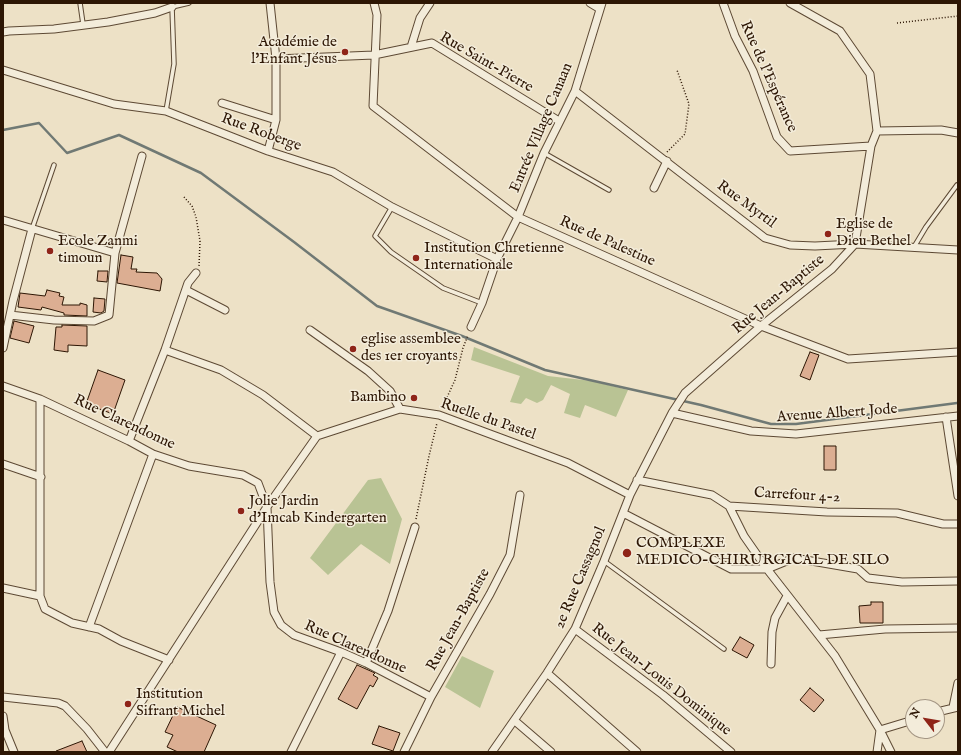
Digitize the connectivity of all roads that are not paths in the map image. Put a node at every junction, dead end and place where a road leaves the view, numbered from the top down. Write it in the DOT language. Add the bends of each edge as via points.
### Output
graph roads {
  1 [pos="80,3"];
  2 [pos="189,3"];
  3 [pos="270,3"];
  4 [pos="374,3"];
  5 [pos="430,3"];
  6 [pos="590,3"];
  7 [pos="723,3"];
  8 [pos="790,3"];
  9 [pos="601,6"];
  10 [pos="172,7"];
  11 [pos="83,24"];
  12 [pos="3,32"];
  13 [pos="411,47"];
  14 [pos="374,55"];
  15 [pos="276,59"];
  16 [pos="3,70"];
  17 [pos="575,91"];
  18 [pos="222,103"];
  19 [pos="166,111"];
  20 [pos="276,120"];
  21 [pos="559,121"];
  22 [pos="877,131"];
  23 [pos="958,133"];
  24 [pos="871,146"];
  25 [pos="268,151"];
  26 [pos="544,153"];
  27 [pos="142,156"];
  28 [pos="664,159"];
  29 [pos="54,165"];
  30 [pos="958,186"];
  31 [pos="654,188"];
  32 [pos="609,190"];
  33 [pos="392,206"];
  34 [pos="518,216"];
  35 [pos="3,220"];
  36 [pos="32,229"];
  37 [pos="855,244"];
  38 [pos="914,248"];
  39 [pos="958,250"];
  40 [pos="115,253"];
  41 [pos="497,259"];
  42 [pos="196,273"];
  43 [pos="186,290"];
  44 [pos="482,303"];
  45 [pos="225,310"];
  46 [pos="10,315"];
  47 [pos="761,326"];
  48 [pos="471,327"];
  49 [pos="310,330"];
  50 [pos="3,348"];
  51 [pos="165,350"];
  52 [pos="958,352"];
  53 [pos="3,386"];
  54 [pos="40,399"];
  55 [pos="677,406"];
  56 [pos="400,410"];
  57 [pos="672,413"];
  58 [pos="958,416"];
  59 [pos="946,417"];
  60 [pos="317,436"];
  61 [pos="129,441"];
  62 [pos="153,454"];
  63 [pos="3,464"];
  64 [pos="41,477"];
  65 [pos="637,480"];
  66 [pos="520,495"];
  67 [pos="630,495"];
  68 [pos="958,496"];
  69 [pos="729,506"];
  70 [pos="267,507"];
  71 [pos="623,513"];
  72 [pos="958,524"];
  73 [pos="415,527"];
  74 [pos="604,561"];
  75 [pos="767,569"];
  76 [pos="958,581"];
  77 [pos="3,588"];
  78 [pos="40,596"];
  79 [pos="787,596"];
  80 [pos="89,627"];
  81 [pos="958,628"];
  82 [pos="575,629"];
  83 [pos="819,636"];
  84 [pos="724,649"];
  85 [pos="341,652"];
  86 [pos="169,660"];
  87 [pos="366,663"];
  88 [pos="771,664"];
  89 [pos="547,673"];
  90 [pos="958,683"];
  91 [pos="3,697"];
  92 [pos="431,697"];
  93 [pos="955,707"];
  94 [pos="945,710"];
  95 [pos="3,716"];
  96 [pos="515,720"];
  97 [pos="905,722"];
  98 [pos="880,730"];
  99 [pos="14,752"];
  100 [pos="105,752"];
  101 [pos="109,752"];
  102 [pos="291,752"];
  103 [pos="404,752"];
  104 [pos="492,752"];
  105 [pos="550,752"];
  106 [pos="637,752"];
  107 [pos="731,752"];
  108 [pos="877,752"];
  109 [pos="891,752"];
  1 -- 11 [label="lane"];
  2 -- 10 [label="lane"];
  3 -- 15 [label="street"];
  4 -- 14 [label="street, Rue de Palestine" via="377,15"];
  5 -- 13 [label="street" via="420,18"];
  6 -- 9 [label="street"];
  7 -- 24 [label="street, Rue de l'Espérance" via="735,36 753,71 777,137 790,151"];
  8 -- 22 [label="street" via="840,31 870,74"];
  9 -- 17 [label="street, Entrée Village Canaan"];
  10 -- 11 [label="street" via="108,22"];
  10 -- 19 [label="lane" via="174,64"];
  11 -- 12 [label="street" via="54,29"];
  13 -- 14 [label="street, Rue Saint-Pierre"];
  13 -- 21 [label="street, Rue Saint-Pierre" via="432,43"];
  14 -- 15 [label="street, Rue Saint-Pierre"];
  14 -- 34 [label="street, Rue de Palestine" via="373,106"];
  15 -- 20 [label="street"];
  16 -- 19 [label="street, Rue Roberge" via="114,104"];
  17 -- 21 [label="street, Entrée Village Canaan"];
  17 -- 28 [label="street, Rue Myrtil"];
  18 -- 20 [label="street"];
  19 -- 25 [label="street, Rue Roberge"];
  20 -- 25 [label="street"];
  21 -- 26 [label="street, Entrée Village Canaan"];
  22 -- 23 [label="street" via="941,130"];
  22 -- 24 [label="street"];
  24 -- 37 [label="street"];
  25 -- 33 [label="street, Rue Roberge" via="333,172"];
  26 -- 32 [label="lane"];
  26 -- 34 [label="street, Entrée Village Canaan"];
  27 -- 40 [label="street"];
  28 -- 31 [label="street"];
  28 -- 37 [label="street, Rue Myrtil" via="765,238 790,246"];
  29 -- 36 [label="lane"];
  30 -- 38 [label="lane" via="926,227"];
  33 -- 41 [label="street, Rue Roberge"];
  33 -- 44 [label="lane" via="375,236 391,252 442,288"];
  34 -- 41 [label="street, Entrée Village Canaan"];
  34 -- 47 [label="street, Rue de Palestine"];
  35 -- 36 [label="street"];
  36 -- 40 [label="street"];
  36 -- 46 [label="street"];
  37 -- 38 [label="street, Rue Myrtil"];
  37 -- 47 [label="street, Rue Jean-Baptiste" via="832,269"];
  38 -- 39 [label="street, Rue Myrtil"];
  40 -- 46 [label="street" via="109,315 94,321"];
  41 -- 44 [label="street, Entrée Village Canaan"];
  42 -- 43 [label="street"];
  43 -- 45 [label="street"];
  43 -- 51 [label="street"];
  44 -- 48 [label="street, Entrée Village Canaan"];
  46 -- 50 [label="street"];
  47 -- 52 [label="street, Rue de Palestine" via="848,359"];
  47 -- 55 [label="street, Rue Jean-Baptiste" via="685,393"];
  49 -- 56 [label="street" via="368,371 390,391"];
  51 -- 60 [label="street" via="221,370 263,395"];
  51 -- 61 [label="street"];
  53 -- 54 [label="street, Rue Clarendonne"];
  54 -- 61 [label="street, Rue Clarendonne"];
  54 -- 64 [label="street"];
  55 -- 57 [label="street, 2e Rue Cassagnol"];
  56 -- 60 [label="street, Ruelle du Pastel"];
  56 -- 67 [label="street, Ruelle du Pastel" via="439,415 568,463"];
  57 -- 59 [label="street, Avenue Albert Jode" via="751,431 796,434"];
  57 -- 65 [label="street, 2e Rue Cassagnol"];
  58 -- 59 [label="street, Avenue Albert Jode"];
  59 -- 68 [label="street"];
  60 -- 70 [label="street"];
  61 -- 62 [label="street, Rue Clarendonne"];
  62 -- 70 [label="street, Rue Clarendonne" via="189,466 243,475 258,483"];
  62 -- 80 [label="street"];
  63 -- 64 [label="street"];
  64 -- 78 [label="street"];
  65 -- 67 [label="street, 2e Rue Cassagnol"];
  65 -- 69 [label="street, Carrefour 4-2" via="712,495"];
  66 -- 92 [label="street, Rue Jean-Baptiste" via="510,555"];
  67 -- 71 [label="street, 2e Rue Cassagnol"];
  69 -- 72 [label="street, Carrefour 4-2" via="897,513 943,524"];
  69 -- 75 [label="street" via="744,536"];
  70 -- 85 [label="street, Rue Clarendonne" via="274,612 281,625 294,635"];
  70 -- 86 [label="street"];
  71 -- 74 [label="street, 2e Rue Cassagnol"];
  71 -- 75 [label="street" via="731,569"];
  73 -- 87 [label="street" via="388,611"];
  74 -- 82 [label="street, 2e Rue Cassagnol"];
  74 -- 84 [label="lane"];
  75 -- 76 [label="street" via="794,558 858,569 868,578 902,582"];
  75 -- 79 [label="street"];
  77 -- 78 [label="street"];
  78 -- 80 [label="street" via="45,610 72,623"];
  79 -- 83 [label="street"];
  79 -- 88 [label="street" via="775,618"];
  80 -- 86 [label="street"];
  81 -- 83 [label="street" via="885,630"];
  82 -- 89 [label="street, 2e Rue Cassagnol"];
  82 -- 107 [label="street, Rue Jean-Louis Dominique" via="663,695"];
  83 -- 98 [label="street" via="835,656"];
  85 -- 87 [label="street, Rue Clarendonne"];
  85 -- 102 [label="street"];
  86 -- 101 [label="street"];
  87 -- 92 [label="street, Rue Clarendonne"];
  89 -- 96 [label="street, 2e Rue Cassagnol"];
  89 -- 106 [label="street"];
  90 -- 93 [label="street"];
  91 -- 100 [label="street" via="65,706"];
  92 -- 103 [label="street, Rue Jean-Baptiste"];
  93 -- 94 [label="street"];
  95 -- 99 [label="street" via="5,730"];
  96 -- 104 [label="street, 2e Rue Cassagnol"];
  96 -- 105 [label="street"];
  97 -- 98 [label="street"];
  98 -- 108 [label="street"];
  98 -- 109 [label="street"];
}
